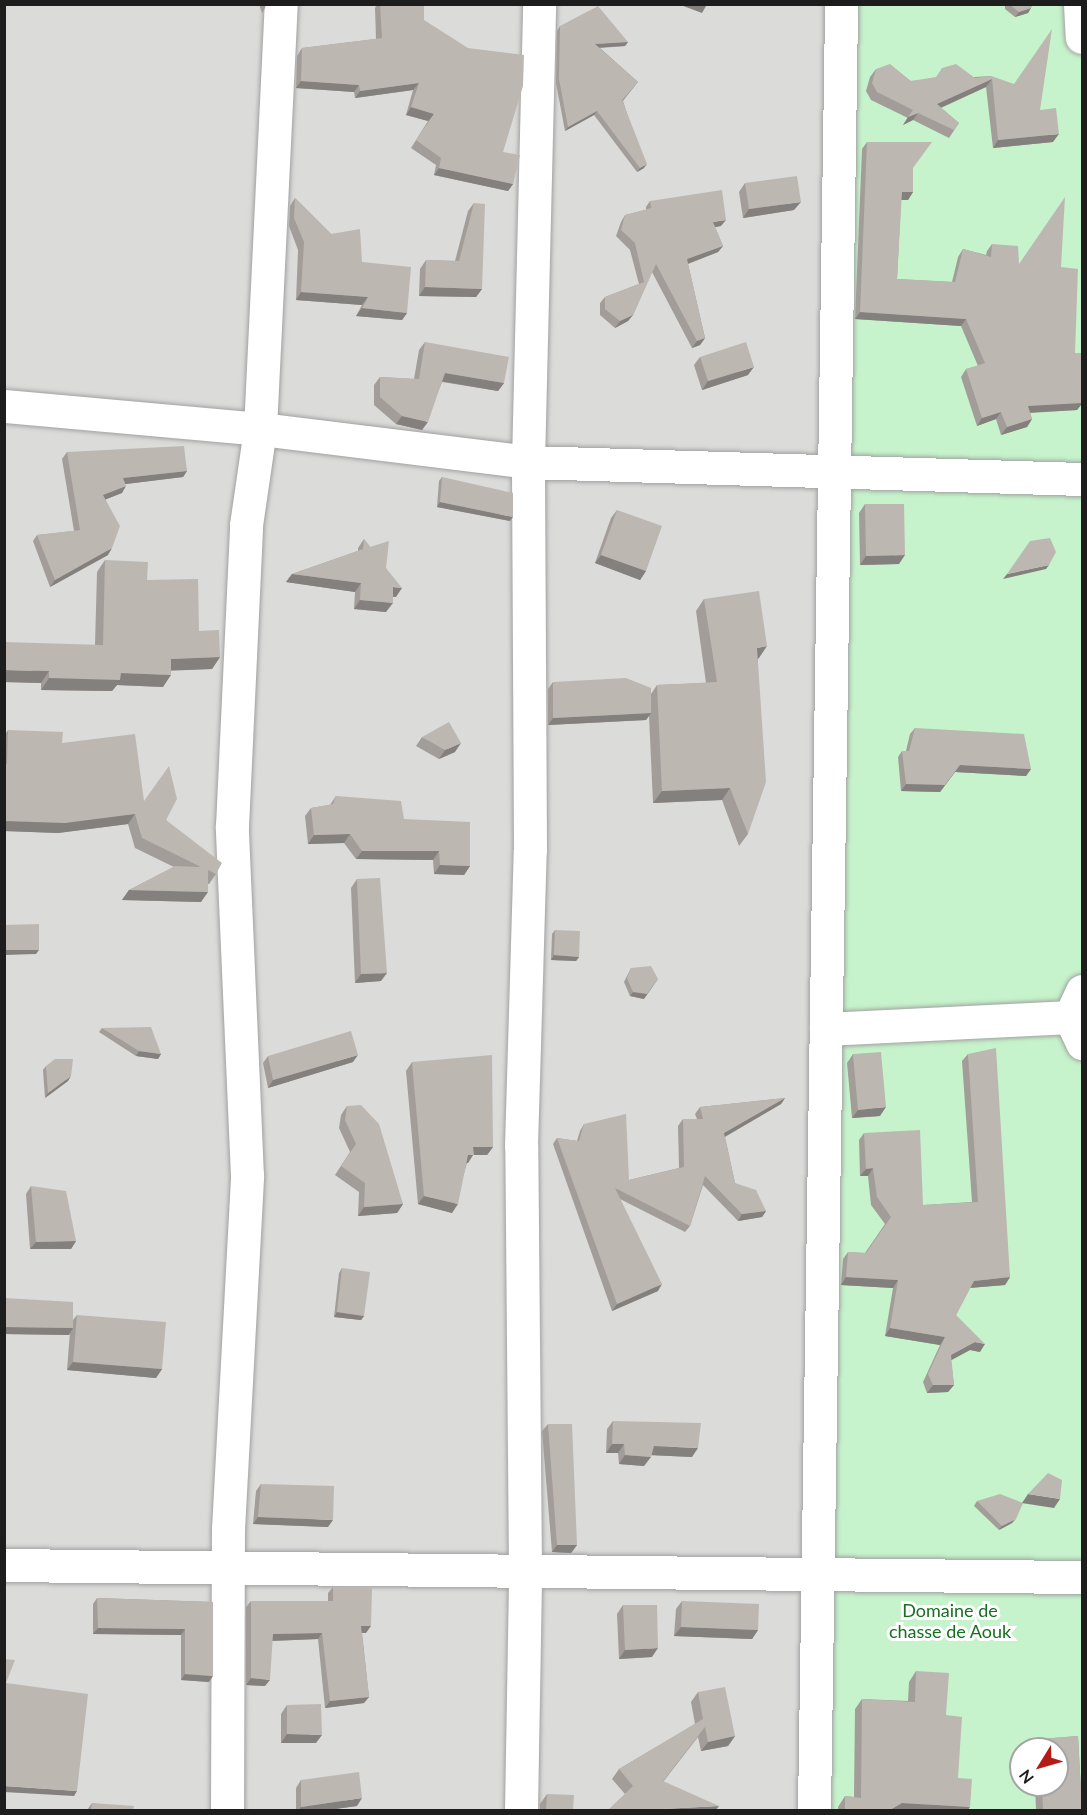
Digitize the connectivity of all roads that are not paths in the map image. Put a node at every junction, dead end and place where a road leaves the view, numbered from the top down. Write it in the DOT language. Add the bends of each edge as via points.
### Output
graph roads {
  1 [pos="281,4"];
  2 [pos="539,4"];
  3 [pos="841,4"];
  4 [pos="1080,4"];
  5 [pos="1083,37"];
  6 [pos="4,406"];
  7 [pos="260,429"];
  8 [pos="528,462"];
  9 [pos="834,475"];
  10 [pos="1083,479"];
  11 [pos="1078,1017"];
  12 [pos="826,1029"];
  13 [pos="4,1565"];
  14 [pos="229,1570"];
  15 [pos="525,1571"];
  16 [pos="817,1571"];
  17 [pos="1083,1577"];
  18 [pos="226,1810"];
  19 [pos="521,1810"];
  20 [pos="814,1810"];
  1 -- 7 [label="street"];
  2 -- 8 [label="street"];
  3 -- 9 [label="street"];
  4 -- 5 [label="street"];
  6 -- 7 [label="street"];
  7 -- 8 [label="street"];
  7 -- 14 [label="street" via="246,525 232,826 247,1176"];
  8 -- 9 [label="street"];
  8 -- 15 [label="street" via="531,850 521,1146"];
  9 -- 10 [label="street"];
  9 -- 12 [label="street"];
  11 -- 12 [label="street"];
  12 -- 16 [label="street"];
  13 -- 14 [label="street"];
  14 -- 15 [label="street"];
  14 -- 18 [label="street"];
  15 -- 16 [label="street"];
  15 -- 19 [label="street"];
  16 -- 17 [label="street"];
  16 -- 20 [label="street"];
}
